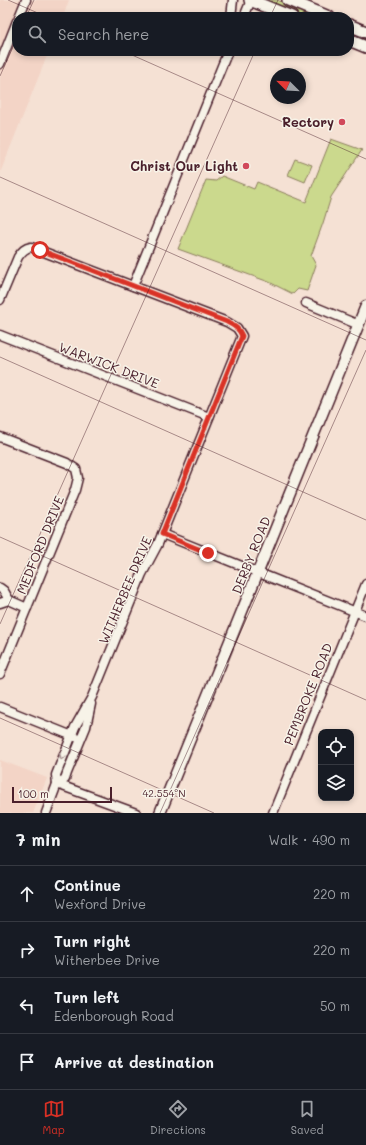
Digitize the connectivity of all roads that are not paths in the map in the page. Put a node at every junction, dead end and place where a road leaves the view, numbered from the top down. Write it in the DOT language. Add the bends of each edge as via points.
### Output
graph roads {
  1 [pos="26,0"];
  2 [pos="233,0"];
  3 [pos="250,0"];
  4 [pos="288,0"];
  5 [pos="21,12"];
  6 [pos="232,12"];
  7 [pos="246,12"];
  8 [pos="280,12"];
  9 [pos="317,12"];
  10 [pos="354,27"];
  11 [pos="366,32"];
  12 [pos="12,34"];
  13 [pos="354,42"];
  14 [pos="366,47"];
  15 [pos="226,56"];
  16 [pos="0,64"];
  17 [pos="133,286"];
  18 [pos="0,300"];
  19 [pos="306,303"];
  20 [pos="366,306"];
  21 [pos="358,325"];
  22 [pos="0,335"];
  23 [pos="209,417"];
  24 [pos="0,437"];
  25 [pos="162,534"];
  26 [pos="258,572"];
  27 [pos="366,584"];
  28 [pos="0,588"];
  29 [pos="9,600"];
  30 [pos="0,603"];
  31 [pos="27,608"];
  32 [pos="355,612"];
  33 [pos="366,616"];
  34 [pos="0,674"];
  35 [pos="92,697"];
  36 [pos="0,708"];
  37 [pos="71,736"];
  38 [pos="81,739"];
  39 [pos="57,784"];
  40 [pos="46,813"];
  41 [pos="136,813"];
  42 [pos="160,813"];
  43 [pos="273,813"];
  1 -- 5 [label="street"];
  2 -- 6 [label="street"];
  3 -- 7 [label="street"];
  3 -- 8 [label="main road"];
  4 -- 9 [label="main road"];
  10 -- 11 [label="main road"];
  12 -- 16 [label="street"];
  13 -- 14 [label="main road"];
  15 -- 17 [label="street"];
  17 -- 18 [label="street" via="35,248 27,248 18,257"];
  17 -- 23 [label="street, WITHERBEE DRIVE" via="227,322 237,328 242,336"];
  19 -- 21 [label="street"];
  20 -- 21 [label="street, DERBY ROAD"];
  21 -- 26 [label="street, DERBY ROAD"];
  22 -- 23 [label="street, WARWICK DRIVE"];
  23 -- 25 [label="street, WITHERBEE DRIVE"];
  24 -- 31 [label="street, MEDFORD DRIVE" via="67,463 76,469 78,478"];
  25 -- 26 [label="street"];
  25 -- 35 [label="street, WITHERBEE DRIVE" via="142,574"];
  26 -- 32 [label="street"];
  26 -- 42 [label="street, DERBY ROAD"];
  27 -- 32 [label="street, PEMBROKE ROAD"];
  28 -- 29 [label="street"];
  29 -- 30 [label="street"];
  29 -- 31 [label="street"];
  31 -- 34 [label="street, MEDFORD DRIVE"];
  32 -- 33 [label="street"];
  32 -- 43 [label="street, PEMBROKE ROAD"];
  35 -- 37 [label="street, WITHERBEE DRIVE"];
  35 -- 38 [label="street, WITHERBEE DRIVE"];
  36 -- 37 [label="street"];
  37 -- 38 [label="street"];
  37 -- 39 [label="street, WITHERBEE DRIVE, one-way" via="56,775"];
  38 -- 39 [label="street, WITHERBEE DRIVE" via="65,779"];
  39 -- 40 [label="street, WITHERBEE DRIVE"];
  39 -- 41 [label="street"];
}
